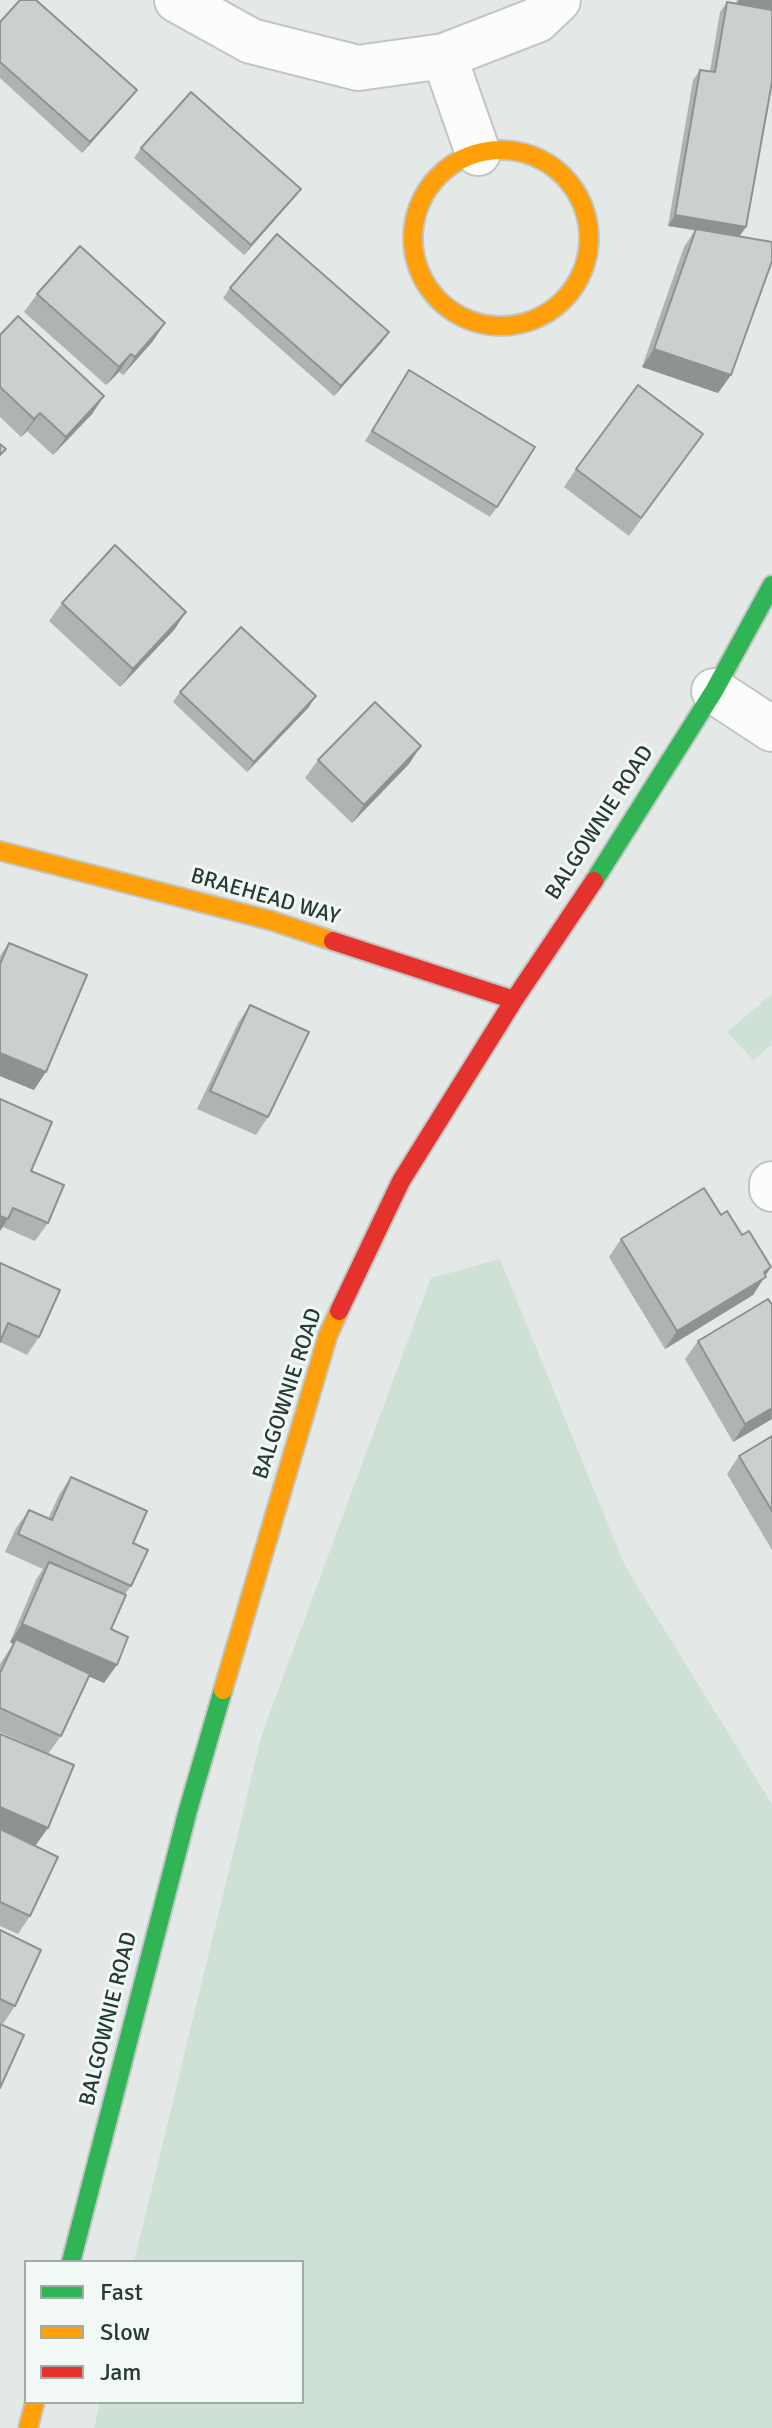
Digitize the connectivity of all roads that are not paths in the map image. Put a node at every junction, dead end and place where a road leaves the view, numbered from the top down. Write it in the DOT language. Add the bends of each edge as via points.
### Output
graph roads {
  1 [pos="177,0"];
  2 [pos="558,0"];
  3 [pos="444,56"];
  4 [pos="478,153"];
  5 [pos="772,585"];
  6 [pos="714,691"];
  7 [pos="772,729"];
  8 [pos="0,851"];
  9 [pos="514,1000"];
  10 [pos="72,2260"];
  11 [pos="34,2404"];
  12 [pos="28,2428"];
  1 -- 3 [label="street" via="251,41 358,68"];
  2 -- 3 [label="street" via="537,20"];
  3 -- 4 [label="street"];
  4 -- 4 [label="street" via="506,150 533,155 557,169 587,215 590,243 571,294 550,313 525,324 497,327 470,322 446,308 427,287 416,262 418,207 452,164"];
  5 -- 6 [label="street, BALGOWNIE ROAD"];
  6 -- 7 [label="street"];
  6 -- 9 [label="street, BALGOWNIE ROAD"];
  8 -- 9 [label="street, BRAEHEAD WAY" via="269,920"];
  9 -- 10 [label="street, BALGOWNIE ROAD" via="401,1181 328,1335 188,1810"];
  11 -- 12 [label="street"];
}
